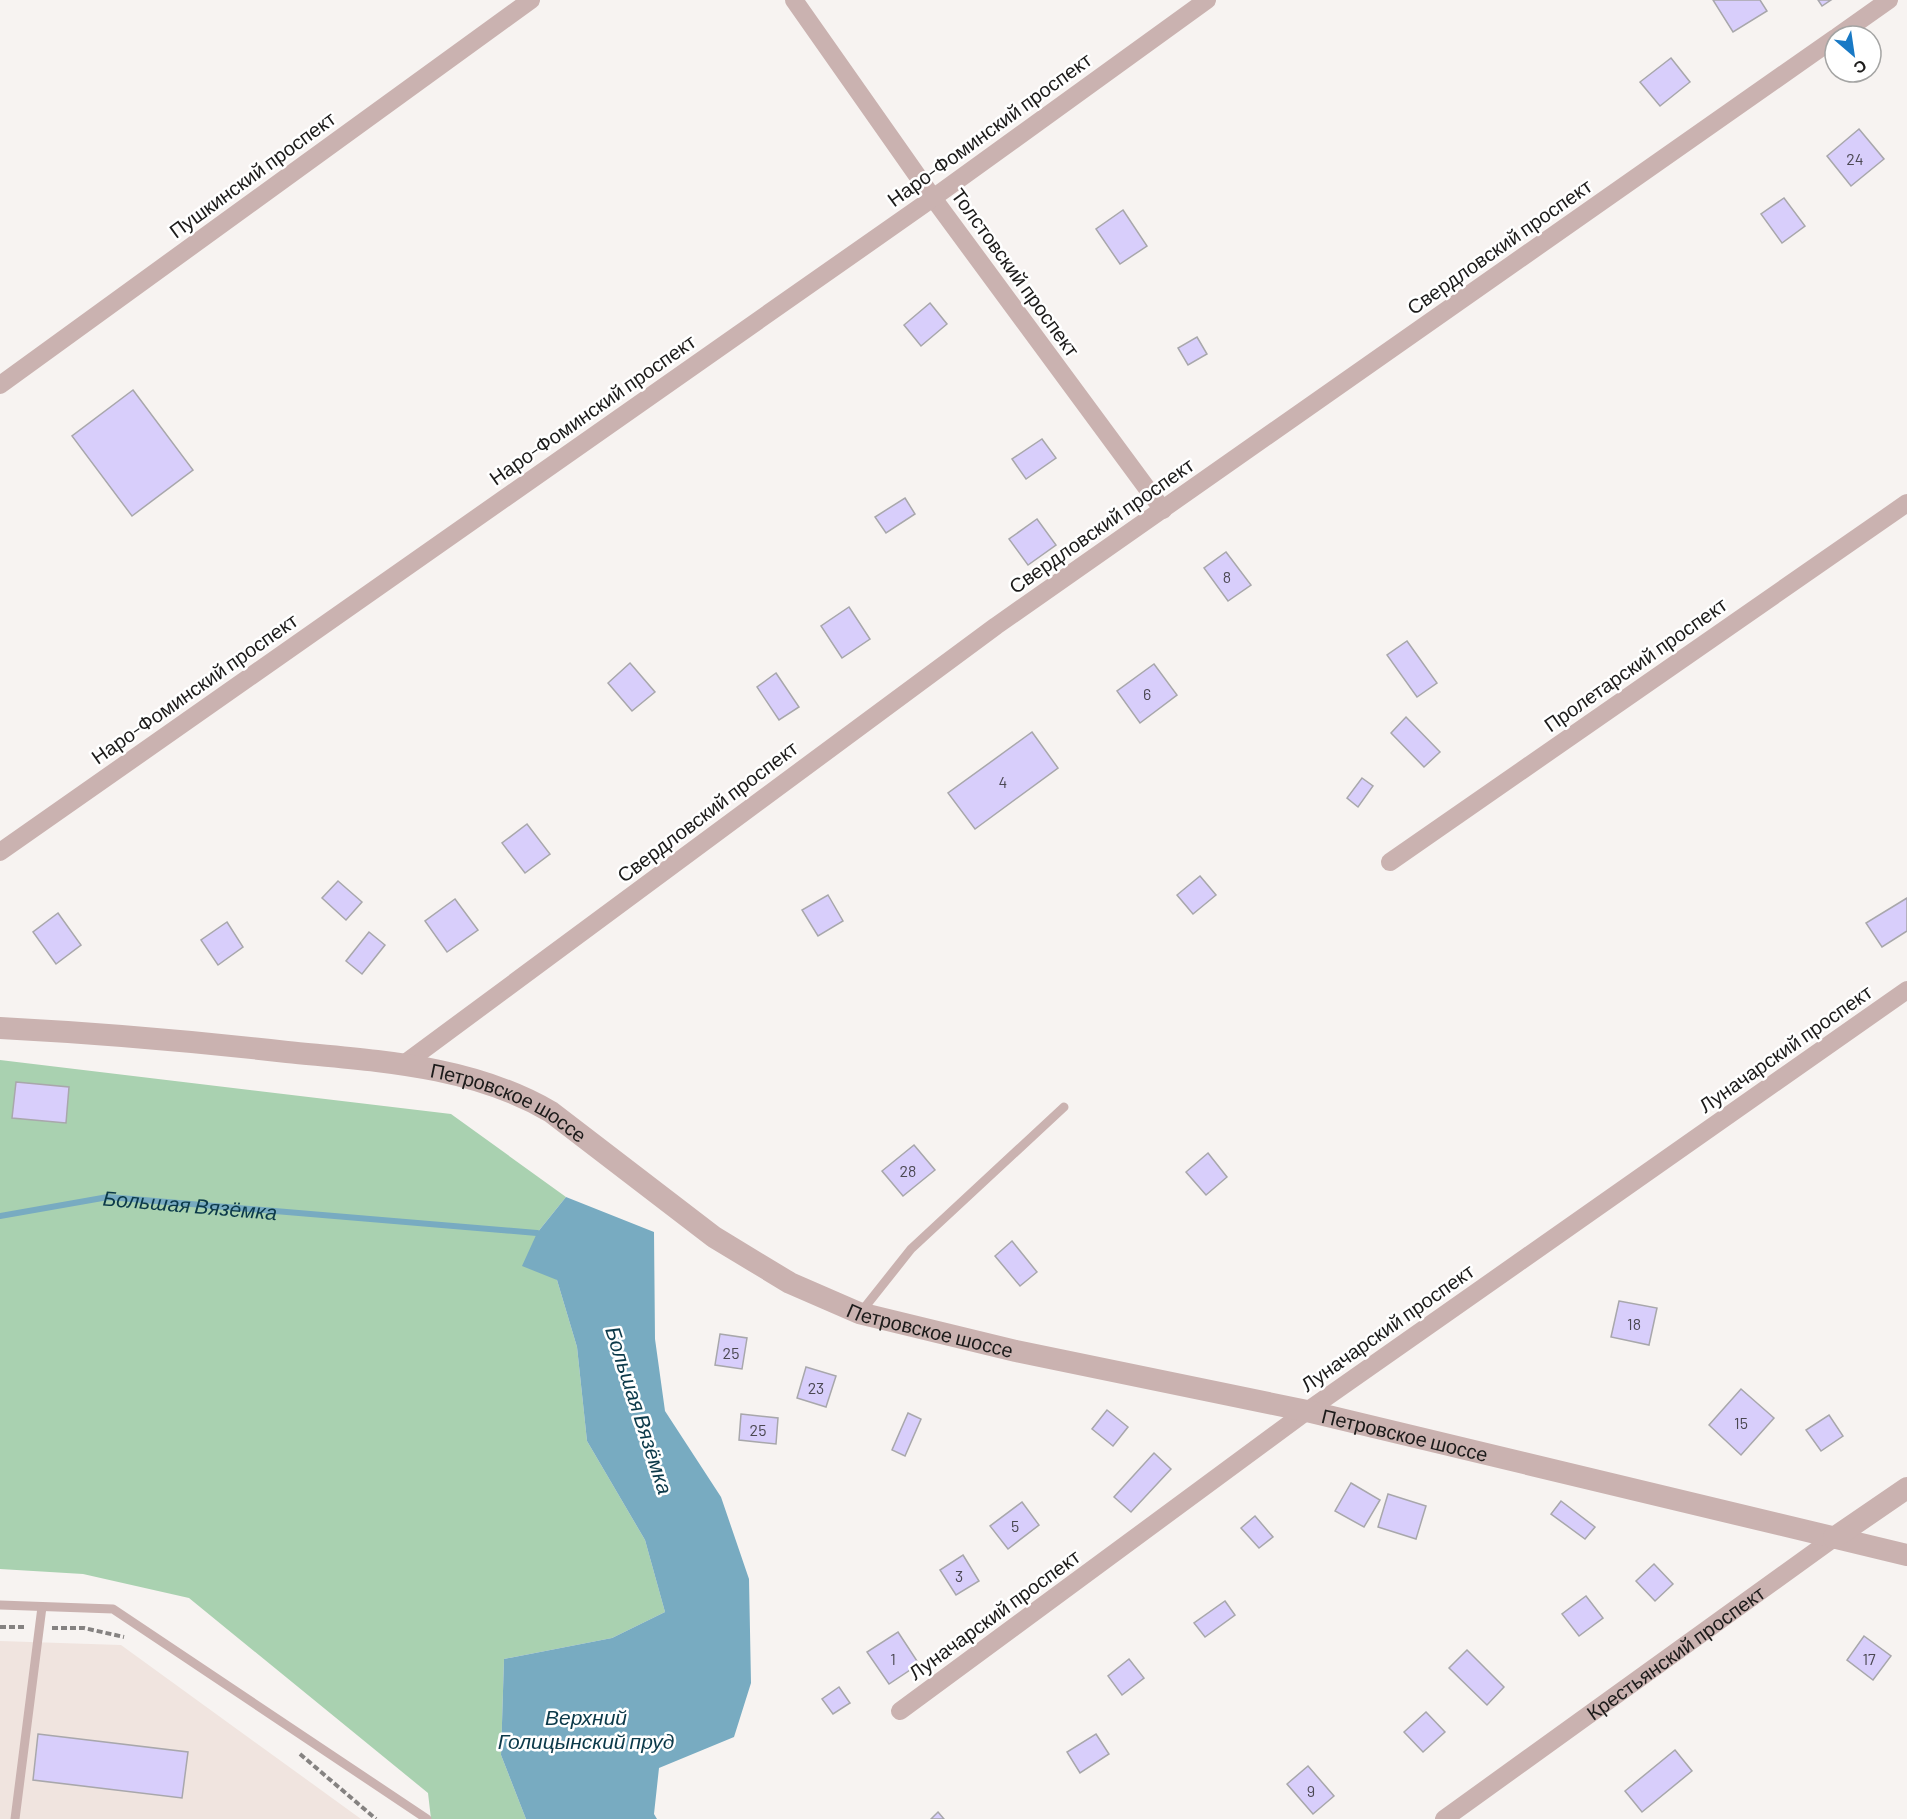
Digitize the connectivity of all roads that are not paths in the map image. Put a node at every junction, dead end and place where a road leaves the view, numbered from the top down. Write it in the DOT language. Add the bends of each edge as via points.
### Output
graph roads {
  1 [pos="531,0"];
  2 [pos="794,0"];
  3 [pos="1208,0"];
  4 [pos="1889,0"];
  5 [pos="1855,24"];
  6 [pos="1823,46"];
  7 [pos="933,198"];
  8 [pos="0,385"];
  9 [pos="1907,503"];
  10 [pos="1163,510"];
  11 [pos="0,852"];
  12 [pos="1390,862"];
  13 [pos="1907,990"];
  14 [pos="0,1028"];
  15 [pos="404,1064"];
  16 [pos="1064,1107"];
  17 [pos="859,1313"];
  18 [pos="1306,1411"];
  19 [pos="1907,1488"];
  20 [pos="1834,1538"];
  21 [pos="1907,1555"];
  22 [pos="0,1605"];
  23 [pos="42,1607"];
  24 [pos="900,1711"];
  25 [pos="15,1819"];
  26 [pos="427,1819"];
  27 [pos="1444,1819"];
  1 -- 8 [label="street, Пушкинский проспект"];
  2 -- 7 [label="street, Толстовский проспект"];
  3 -- 7 [label="street, Наро-Фоминский проспект"];
  4 -- 5 [label="street, Свердловский проспект"];
  6 -- 10 [label="street, Свердловский проспект"];
  7 -- 10 [label="street, Толстовский проспект"];
  7 -- 11 [label="street, Наро-Фоминский проспект"];
  9 -- 12 [label="street, Пролетарский проспект"];
  10 -- 15 [label="street, Свердловский проспект" via="996,626"];
  13 -- 18 [label="street, Луначарский проспект"];
  14 -- 15 [label="street, Петровское шоссе" via="172,1039"];
  15 -- 17 [label="street, Петровское шоссе" via="457,1074 528,1099 551,1112 714,1237 790,1283"];
  16 -- 17 [label="lane" via="911,1249"];
  17 -- 18 [label="street, Петровское шоссе" via="1016,1351"];
  18 -- 20 [label="street, Петровское шоссе"];
  18 -- 24 [label="street, Луначарский проспект"];
  19 -- 20 [label="street, Крестьянский проспект"];
  20 -- 21 [label="street, Петровское шоссе"];
  20 -- 27 [label="street, Крестьянский проспект"];
  22 -- 23 [label="lane"];
  23 -- 25 [label="lane"];
  23 -- 26 [label="lane" via="113,1609"];
}
